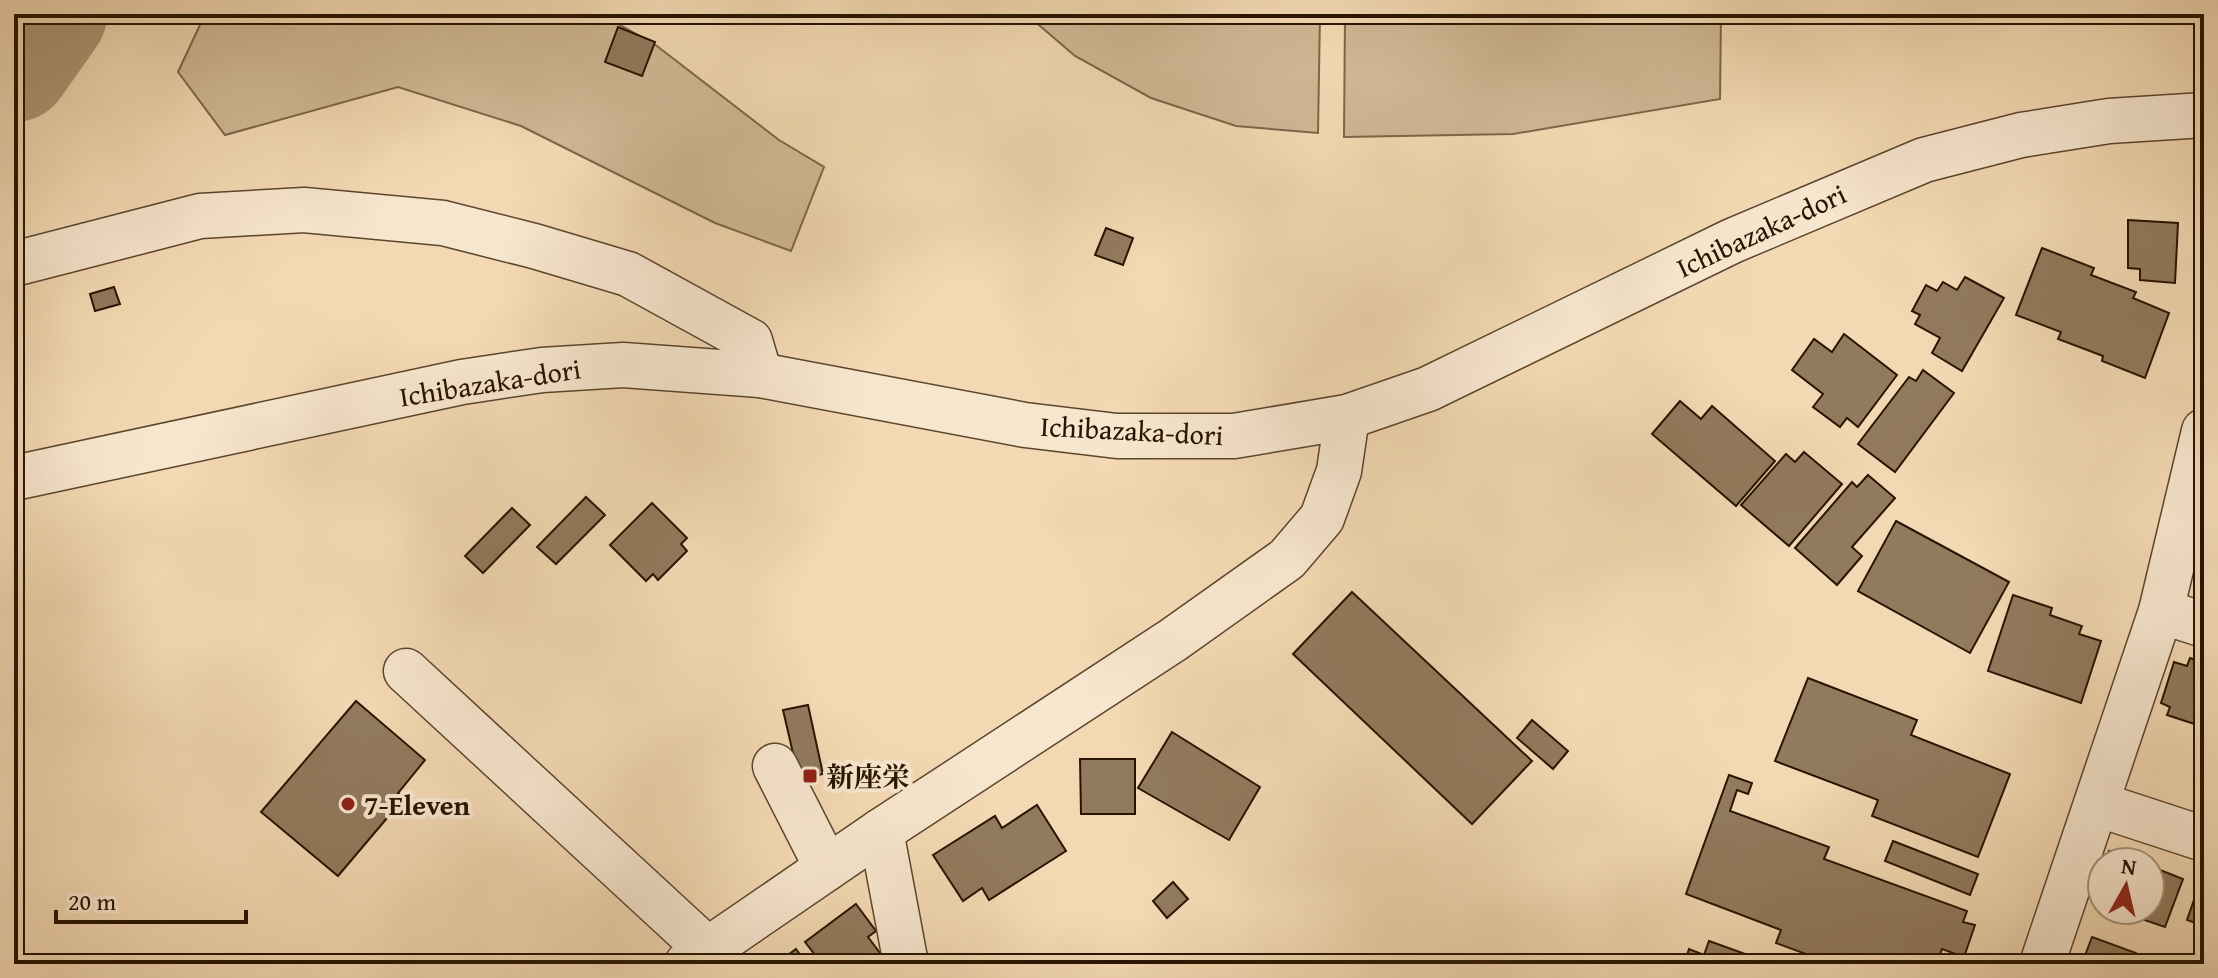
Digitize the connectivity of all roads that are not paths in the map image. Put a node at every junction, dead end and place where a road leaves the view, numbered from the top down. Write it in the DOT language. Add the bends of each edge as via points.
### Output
graph roads {
  1 [pos="2204,115"];
  2 [pos="14,264"];
  3 [pos="760,375"];
  4 [pos="1347,417"];
  5 [pos="2204,431"];
  6 [pos="14,478"];
  7 [pos="2161,611"];
  8 [pos="2204,625"];
  9 [pos="406,671"];
  10 [pos="775,766"];
  11 [pos="2097,804"];
  12 [pos="881,831"];
  13 [pos="2204,839"];
  14 [pos="827,868"];
  15 [pos="698,957"];
  16 [pos="906,964"];
  17 [pos="2042,964"];
  1 -- 4 [label="street, Ichibazaka-dori" via="2109,121 2021,135 1924,160 1732,241 1428,389"];
  2 -- 3 [label="street" via="200,216 304,210 443,223 628,274 750,341"];
  3 -- 4 [label="street, Ichibazaka-dori" via="1025,425 1117,436 1234,436"];
  3 -- 6 [label="street, Ichibazaka-dori" via="623,365 542,370 462,382"];
  4 -- 12 [label="street" via="1339,471 1322,518 1287,559"];
  5 -- 7 [label="street"];
  7 -- 8 [label="street"];
  7 -- 11 [label="street"];
  9 -- 15 [label="street"];
  10 -- 14 [label="street"];
  11 -- 13 [label="street"];
  11 -- 17 [label="street"];
  12 -- 14 [label="street"];
  12 -- 16 [label="street"];
  14 -- 15 [label="street"];
}
